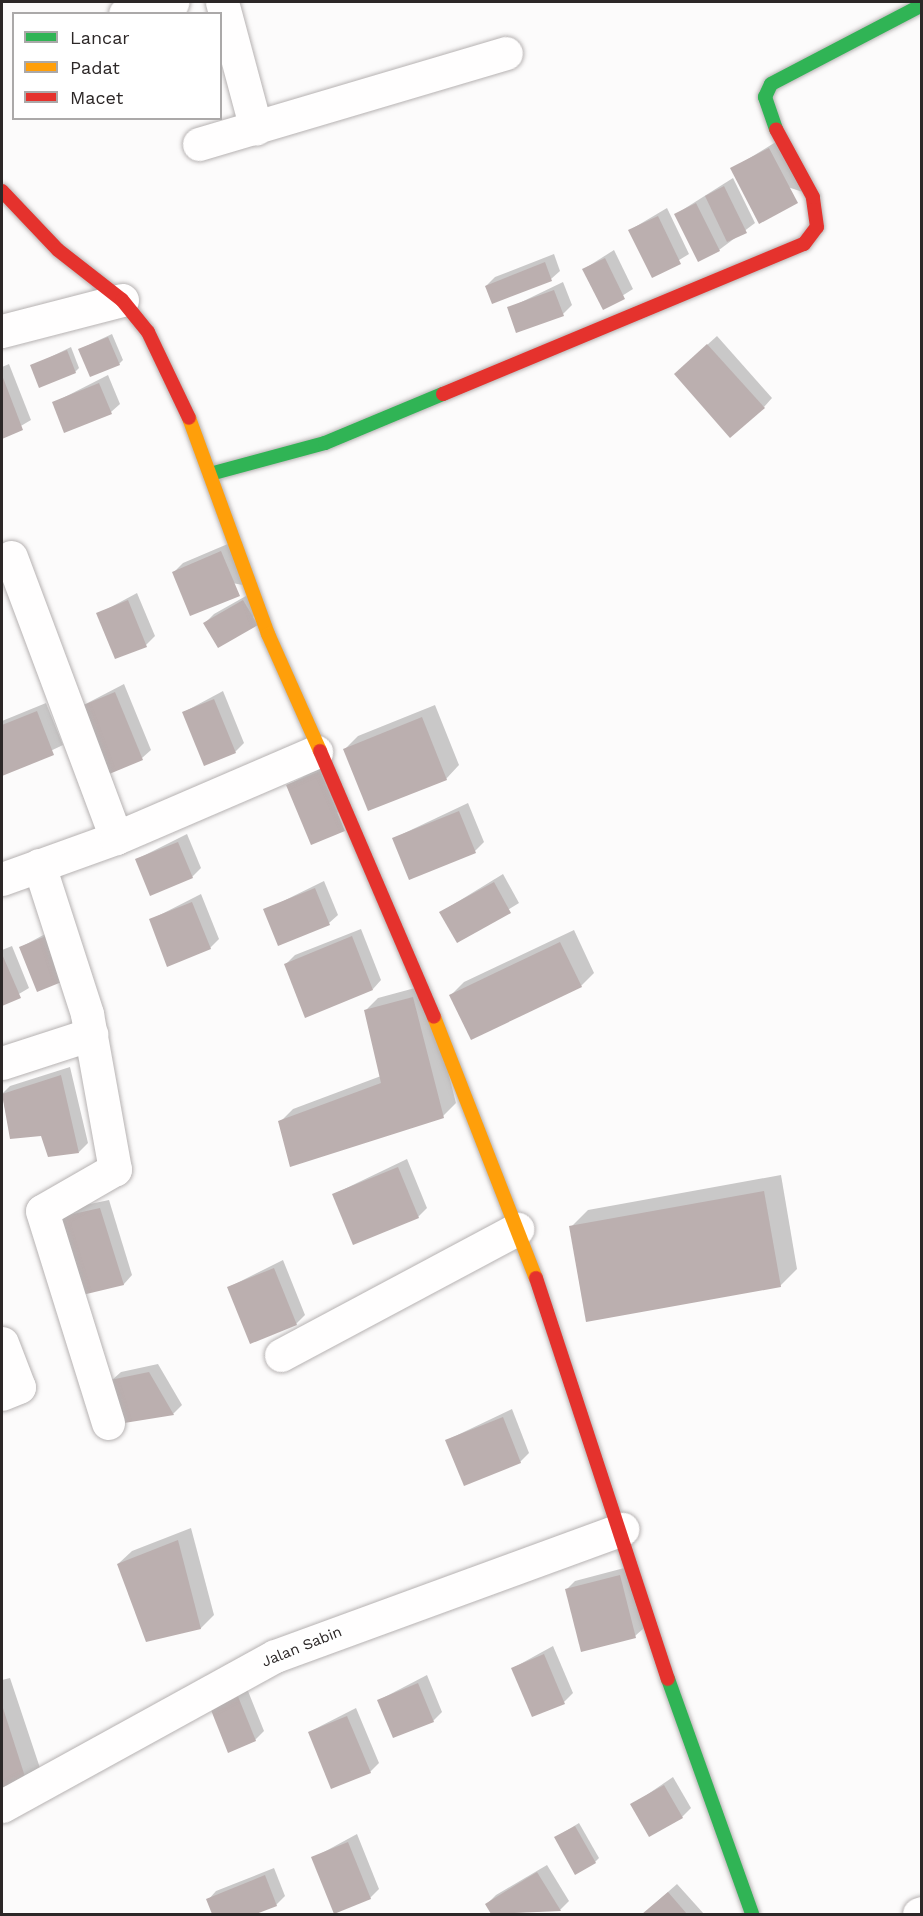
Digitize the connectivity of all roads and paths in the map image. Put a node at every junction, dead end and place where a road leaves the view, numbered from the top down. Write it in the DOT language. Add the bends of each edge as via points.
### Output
graph roads {
  1 [pos="172,2"];
  2 [pos="222,2"];
  3 [pos="921,5"];
  4 [pos="132,12"];
  5 [pos="506,53"];
  6 [pos="256,129"];
  7 [pos="199,144"];
  8 [pos="2,191"];
  9 [pos="122,300"];
  10 [pos="2,331"];
  11 [pos="210,474"];
  12 [pos="10,572"];
  13 [pos="316,752"];
  14 [pos="116,838"];
  15 [pos="39,865"];
  16 [pos="2,879"];
  17 [pos="90,1034"];
  18 [pos="2,1063"];
  19 [pos="517,1229"];
  20 [pos="2,1343"];
  21 [pos="281,1355"];
  22 [pos="2,1394"];
  23 [pos="108,1423"];
  24 [pos="622,1529"];
  25 [pos="2,1806"];
  26 [pos="752,1914"];
  1 -- 4 [label="street"];
  2 -- 6 [label="street"];
  3 -- 11 [label="street" via="771,84 765,97 768,114 813,196 817,227 804,244 325,443"];
  5 -- 6 [label="street"];
  6 -- 7 [label="street"];
  8 -- 9 [label="street" via="58,250"];
  9 -- 10 [label="street"];
  9 -- 11 [label="street" via="148,332 180,394"];
  11 -- 13 [label="street"];
  12 -- 14 [label="street"];
  13 -- 14 [label="street"];
  13 -- 19 [label="street" via="410,954"];
  14 -- 15 [label="street"];
  15 -- 16 [label="street"];
  15 -- 17 [label="street"];
  17 -- 18 [label="street"];
  17 -- 23 [label="street" via="115,1169 42,1211"];
  19 -- 21 [label="street"];
  19 -- 24 [label="street"];
  20 -- 22 [label="street" via="19,1387"];
  24 -- 25 [label="street, Jalan Sabin" via="275,1656"];
  24 -- 26 [label="street" via="698,1772"];
}
